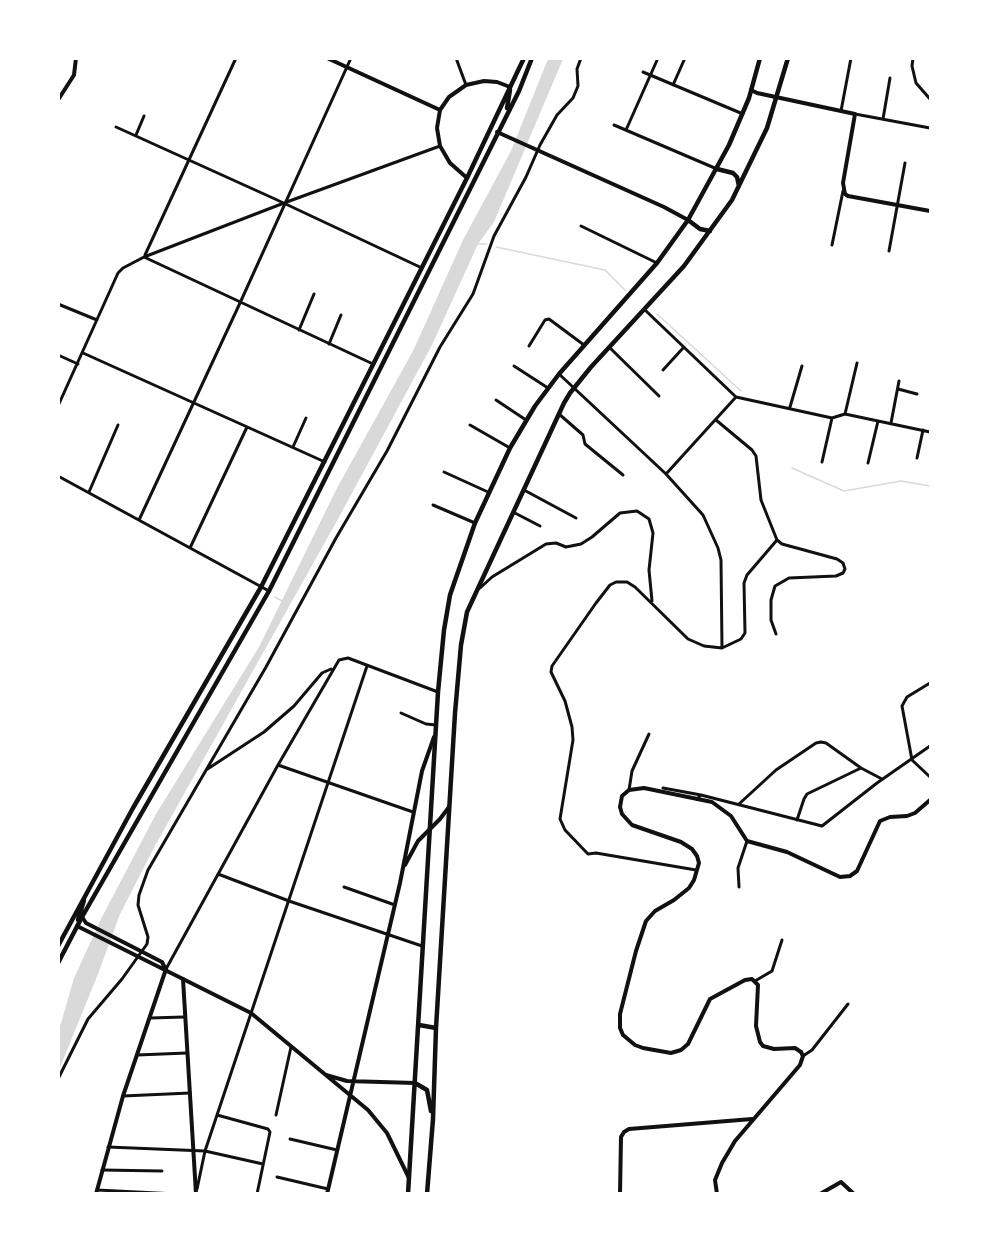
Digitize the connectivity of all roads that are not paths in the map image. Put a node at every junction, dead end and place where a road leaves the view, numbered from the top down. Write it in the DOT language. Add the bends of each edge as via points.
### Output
graph roads {
  1 [pos="75,58"];
  2 [pos="236,58"];
  3 [pos="327,58"];
  4 [pos="351,58"];
  5 [pos="456,58"];
  6 [pos="524,58"];
  7 [pos="532,58"];
  8 [pos="581,58"];
  9 [pos="658,58"];
  10 [pos="685,58"];
  11 [pos="760,58"];
  12 [pos="788,58"];
  13 [pos="850,58"];
  14 [pos="913,58"];
  15 [pos="346,67"];
  16 [pos="642,72"];
  17 [pos="650,75"];
  18 [pos="890,78"];
  19 [pos="466,85"];
  20 [pos="673,86"];
  21 [pos="510,87"];
  22 [pos="752,90"];
  23 [pos="777,97"];
  24 [pos="930,99"];
  25 [pos="58,100"];
  26 [pos="440,110"];
  27 [pos="841,111"];
  28 [pos="743,114"];
  29 [pos="855,114"];
  30 [pos="144,116"];
  31 [pos="504,119"];
  32 [pos="883,119"];
  33 [pos="614,125"];
  34 [pos="116,127"];
  35 [pos="930,128"];
  36 [pos="491,129"];
  37 [pos="626,130"];
  38 [pos="497,132"];
  39 [pos="136,135"];
  40 [pos="440,146"];
  41 [pos="190,160"];
  42 [pos="905,163"];
  43 [pos="717,169"];
  44 [pos="467,178"];
  45 [pos="473,181"];
  46 [pos="739,186"];
  47 [pos="843,191"];
  48 [pos="284,203"];
  49 [pos="896,205"];
  50 [pos="930,211"];
  51 [pos="688,220"];
  52 [pos="581,226"];
  53 [pos="710,231"];
  54 [pos="832,245"];
  55 [pos="889,251"];
  56 [pos="144,257"];
  57 [pos="657,263"];
  58 [pos="422,268"];
  59 [pos="314,294"];
  60 [pos="240,303"];
  61 [pos="58,304"];
  62 [pos="645,310"];
  63 [pos="342,315"];
  64 [pos="97,320"];
  65 [pos="299,330"];
  66 [pos="329,344"];
  67 [pos="584,345"];
  68 [pos="529,346"];
  69 [pos="684,346"];
  70 [pos="609,347"];
  71 [pos="83,353"];
  72 [pos="58,355"];
  73 [pos="857,363"];
  74 [pos="78,364"];
  75 [pos="373,364"];
  76 [pos="514,366"];
  77 [pos="802,366"];
  78 [pos="663,370"];
  79 [pos="559,374"];
  80 [pos="899,381"];
  81 [pos="574,387"];
  82 [pos="548,388"];
  83 [pos="898,389"];
  84 [pos="917,394"];
  85 [pos="659,396"];
  86 [pos="60,397"];
  87 [pos="736,397"];
  88 [pos="496,400"];
  89 [pos="194,403"];
  90 [pos="58,406"];
  91 [pos="790,407"];
  92 [pos="559,414"];
  93 [pos="845,414"];
  94 [pos="306,418"];
  95 [pos="832,418"];
  96 [pos="526,420"];
  97 [pos="716,420"];
  98 [pos="878,420"];
  99 [pos="891,423"];
  100 [pos="118,425"];
  101 [pos="470,425"];
  102 [pos="247,427"];
  103 [pos="923,430"];
  104 [pos="930,432"];
  105 [pos="293,447"];
  106 [pos="510,447"];
  107 [pos="916,458"];
  108 [pos="325,462"];
  109 [pos="822,462"];
  110 [pos="868,463"];
  111 [pos="444,472"];
  112 [pos="666,474"];
  113 [pos="623,475"];
  114 [pos="58,476"];
  115 [pos="524,490"];
  116 [pos="89,492"];
  117 [pos="488,492"];
  118 [pos="433,505"];
  119 [pos="513,512"];
  120 [pos="576,518"];
  121 [pos="139,520"];
  122 [pos="475,523"];
  123 [pos="540,526"];
  124 [pos="777,540"];
  125 [pos="190,549"];
  126 [pos="261,586"];
  127 [pos="269,591"];
  128 [pos="476,591"];
  129 [pos="652,602"];
  130 [pos="776,634"];
  131 [pos="722,648"];
  132 [pos="367,666"];
  133 [pos="332,668"];
  134 [pos="930,683"];
  135 [pos="438,692"];
  136 [pos="401,713"];
  137 [pos="435,725"];
  138 [pos="649,734"];
  139 [pos="435,736"];
  140 [pos="930,746"];
  141 [pos="912,760"];
  142 [pos="278,765"];
  143 [pos="861,768"];
  144 [pos="205,770"];
  145 [pos="930,777"];
  146 [pos="883,779"];
  147 [pos="328,783"];
  148 [pos="663,788"];
  149 [pos="629,790"];
  150 [pos="699,797"];
  151 [pos="930,800"];
  152 [pos="739,804"];
  153 [pos="450,806"];
  154 [pos="413,812"];
  155 [pos="797,820"];
  156 [pos="430,830"];
  157 [pos="408,835"];
  158 [pos="418,841"];
  159 [pos="747,841"];
  160 [pos="403,868"];
  161 [pos="697,870"];
  162 [pos="218,874"];
  163 [pos="344,887"];
  164 [pos="739,887"];
  165 [pos="86,894"];
  166 [pos="289,901"];
  167 [pos="395,905"];
  168 [pos="82,917"];
  169 [pos="77,926"];
  170 [pos="388,934"];
  171 [pos="782,940"];
  172 [pos="58,946"];
  173 [pos="423,947"];
  174 [pos="58,963"];
  175 [pos="166,969"];
  176 [pos="183,978"];
  177 [pos="755,981"];
  178 [pos="848,1004"];
  179 [pos="251,1012"];
  180 [pos="184,1017"];
  181 [pos="148,1018"];
  182 [pos="419,1026"];
  183 [pos="436,1028"];
  184 [pos="292,1046"];
  185 [pos="187,1053"];
  186 [pos="135,1055"];
  187 [pos="803,1056"];
  188 [pos="326,1075"];
  189 [pos="58,1079"];
  190 [pos="353,1080"];
  191 [pos="415,1083"];
  192 [pos="190,1093"];
  193 [pos="350,1093"];
  194 [pos="123,1096"];
  195 [pos="217,1115"];
  196 [pos="276,1115"];
  197 [pos="433,1119"];
  198 [pos="752,1119"];
  199 [pos="290,1139"];
  200 [pos="108,1147"];
  201 [pos="337,1150"];
  202 [pos="205,1151"];
  203 [pos="193,1152"];
  204 [pos="262,1164"];
  205 [pos="102,1170"];
  206 [pos="162,1172"];
  207 [pos="277,1177"];
  208 [pos="409,1178"];
  209 [pos="327,1191"];
  210 [pos="96,1192"];
  211 [pos="176,1194"];
  212 [pos="196,1194"];
  213 [pos="257,1194"];
  214 [pos="408,1194"];
  215 [pos="427,1194"];
  216 [pos="620,1194"];
  217 [pos="717,1194"];
  218 [pos="820,1194"];
  219 [pos="854,1194"];
  1 -- 25 [label="street" via="74,75"];
  2 -- 41 [label="street"];
  3 -- 15 [label="street"];
  4 -- 15 [label="street"];
  5 -- 19 [label="street"];
  6 -- 21 [label="main road"];
  7 -- 31 [label="main road"];
  8 -- 144 [label="street" via="573,98 557,115 540,145 494,236 473,294"];
  9 -- 17 [label="street"];
  10 -- 20 [label="street"];
  11 -- 22 [label="main road"];
  12 -- 23 [label="main road"];
  13 -- 27 [label="street"];
  14 -- 24 [label="street" via="916,83"];
  15 -- 26 [label="street"];
  15 -- 48 [label="street"];
  16 -- 17 [label="street"];
  17 -- 20 [label="street"];
  17 -- 37 [label="street"];
  18 -- 32 [label="street"];
  19 -- 21 [label="street" via="484,81"];
  19 -- 26 [label="street" via="449,97"];
  20 -- 28 [label="street"];
  21 -- 31 [label="main road"];
  21 -- 36 [label="main road"];
  22 -- 23 [label="street"];
  22 -- 28 [label="main road"];
  23 -- 27 [label="street"];
  23 -- 46 [label="main road"];
  26 -- 40 [label="street"];
  27 -- 29 [label="street"];
  28 -- 43 [label="main road"];
  29 -- 32 [label="street"];
  29 -- 47 [label="street"];
  30 -- 39 [label="street"];
  31 -- 38 [label="main road"];
  32 -- 35 [label="street"];
  33 -- 37 [label="street"];
  34 -- 39 [label="street"];
  36 -- 38 [label="main road"];
  36 -- 44 [label="main road"];
  37 -- 43 [label="street"];
  38 -- 45 [label="main road"];
  38 -- 51 [label="street"];
  39 -- 41 [label="street"];
  40 -- 44 [label="street" via="450,163"];
  40 -- 48 [label="street"];
  41 -- 48 [label="street"];
  41 -- 56 [label="street"];
  42 -- 49 [label="street"];
  43 -- 46 [label="main road" via="733,173"];
  43 -- 51 [label="main road"];
  44 -- 45 [label="main road"];
  44 -- 58 [label="main road"];
  45 -- 127 [label="main road"];
  46 -- 53 [label="main road"];
  47 -- 49 [label="street" via="848,196"];
  47 -- 54 [label="street"];
  48 -- 56 [label="street"];
  48 -- 58 [label="street"];
  48 -- 60 [label="street"];
  49 -- 50 [label="street"];
  49 -- 55 [label="street"];
  51 -- 53 [label="main road"];
  51 -- 57 [label="main road"];
  52 -- 57 [label="street"];
  53 -- 62 [label="main road"];
  56 -- 60 [label="street"];
  56 -- 64 [label="street" via="118,273"];
  57 -- 67 [label="main road"];
  58 -- 75 [label="main road"];
  59 -- 65 [label="street"];
  60 -- 65 [label="street"];
  60 -- 89 [label="street"];
  61 -- 64 [label="street"];
  62 -- 69 [label="street"];
  62 -- 70 [label="main road"];
  63 -- 66 [label="street"];
  64 -- 71 [label="street"];
  65 -- 66 [label="street"];
  66 -- 75 [label="street"];
  67 -- 68 [label="street" via="549,319"];
  67 -- 79 [label="main road"];
  69 -- 78 [label="street"];
  69 -- 87 [label="street"];
  70 -- 81 [label="main road"];
  70 -- 85 [label="street"];
  71 -- 74 [label="street"];
  71 -- 89 [label="street"];
  72 -- 74 [label="street"];
  73 -- 93 [label="street"];
  74 -- 86 [label="street"];
  75 -- 108 [label="main road"];
  76 -- 82 [label="street"];
  77 -- 91 [label="street"];
  79 -- 81 [label="street"];
  79 -- 82 [label="main road"];
  80 -- 83 [label="street"];
  81 -- 92 [label="main road"];
  81 -- 112 [label="street"];
  82 -- 96 [label="main road"];
  83 -- 84 [label="street"];
  83 -- 99 [label="street"];
  86 -- 90 [label="street"];
  87 -- 91 [label="street"];
  87 -- 97 [label="street"];
  88 -- 96 [label="street"];
  89 -- 102 [label="street"];
  89 -- 121 [label="street"];
  91 -- 95 [label="street"];
  92 -- 113 [label="street" via="583,435 585,444"];
  92 -- 115 [label="main road"];
  93 -- 95 [label="street"];
  93 -- 98 [label="street"];
  94 -- 105 [label="street"];
  95 -- 109 [label="street"];
  96 -- 106 [label="main road"];
  97 -- 112 [label="street"];
  97 -- 124 [label="street" via="756,456 762,500"];
  98 -- 99 [label="street"];
  98 -- 110 [label="street"];
  99 -- 103 [label="street"];
  100 -- 116 [label="street"];
  101 -- 106 [label="street"];
  102 -- 105 [label="street"];
  102 -- 125 [label="street"];
  103 -- 104 [label="street"];
  103 -- 107 [label="street"];
  105 -- 108 [label="street"];
  106 -- 117 [label="main road"];
  108 -- 126 [label="main road"];
  111 -- 117 [label="street"];
  112 -- 131 [label="street" via="703,515 718,548"];
  114 -- 116 [label="street"];
  115 -- 119 [label="main road"];
  115 -- 120 [label="street"];
  116 -- 121 [label="street"];
  117 -- 122 [label="main road"];
  118 -- 122 [label="street"];
  119 -- 123 [label="street"];
  119 -- 128 [label="main road"];
  121 -- 125 [label="street"];
  122 -- 135 [label="main road" via="448,605"];
  124 -- 130 [label="street" via="837,559 845,569 836,576 789,578 775,586 771,620"];
  124 -- 131 [label="street" via="744,583 745,633"];
  125 -- 126 [label="street"];
  126 -- 127 [label="street"];
  126 -- 165 [label="main road"];
  127 -- 168 [label="main road"];
  128 -- 129 [label="street" via="492,576 546,544 581,544 620,513 637,511 649,519 653,533"];
  128 -- 153 [label="main road" via="460,645"];
  129 -- 131 [label="street" via="688,639"];
  129 -- 161 [label="street" via="627,582 610,585 552,666 552,678 570,715 573,740 560,819 590,855"];
  132 -- 133 [label="street" via="344,657"];
  132 -- 135 [label="street"];
  132 -- 147 [label="street"];
  133 -- 142 [label="street"];
  133 -- 144 [label="street" via="322,673 294,706 264,732"];
  134 -- 141 [label="street" via="904,700 902,706"];
  135 -- 137 [label="main road"];
  136 -- 137 [label="street"];
  137 -- 139 [label="main road"];
  138 -- 149 [label="street" via="632,771"];
  139 -- 154 [label="street"];
  139 -- 156 [label="main road"];
  140 -- 141 [label="street"];
  141 -- 145 [label="street"];
  141 -- 146 [label="street"];
  142 -- 147 [label="street"];
  142 -- 162 [label="street"];
  143 -- 146 [label="street"];
  143 -- 152 [label="street" via="826,743 816,744 776,770"];
  143 -- 155 [label="street" via="807,794"];
  144 -- 189 [label="street" via="148,870 139,896 147,944 123,979 88,1018"];
  146 -- 155 [label="street" via="822,826"];
  147 -- 154 [label="street"];
  147 -- 166 [label="street"];
  148 -- 150 [label="street"];
  149 -- 150 [label="street" via="644,788"];
  149 -- 161 [label="street" via="620,801 625,819 642,830 692,849 697,856"];
  150 -- 152 [label="street"];
  150 -- 159 [label="street" via="726,812"];
  151 -- 159 [label="street" via="915,813 880,821 860,867 849,876 834,875 787,852"];
  152 -- 155 [label="street"];
  153 -- 156 [label="street"];
  153 -- 183 [label="main road"];
  154 -- 157 [label="street"];
  156 -- 158 [label="street"];
  156 -- 173 [label="main road"];
  157 -- 158 [label="street"];
  157 -- 160 [label="street"];
  158 -- 160 [label="street"];
  159 -- 164 [label="street" via="738,868"];
  160 -- 167 [label="street"];
  161 -- 177 [label="street" via="684,893 646,921 626,988 620,1028 628,1040 643,1048 676,1052 687,1044 710,999 745,980"];
  162 -- 166 [label="street"];
  162 -- 175 [label="street"];
  163 -- 167 [label="street"];
  165 -- 169 [label="main road"];
  165 -- 172 [label="main road"];
  166 -- 170 [label="street"];
  166 -- 179 [label="street"];
  167 -- 170 [label="street"];
  168 -- 169 [label="main road"];
  168 -- 175 [label="street" via="88,924 162,962"];
  169 -- 174 [label="main road"];
  169 -- 175 [label="street"];
  170 -- 173 [label="street"];
  170 -- 190 [label="street"];
  171 -- 177 [label="street" via="772,971"];
  173 -- 182 [label="main road"];
  175 -- 176 [label="street"];
  175 -- 181 [label="street"];
  176 -- 179 [label="street"];
  176 -- 180 [label="street"];
  177 -- 187 [label="street" via="756,1032 760,1042 768,1048 795,1048"];
  178 -- 187 [label="street"];
  179 -- 184 [label="street"];
  179 -- 195 [label="street"];
  180 -- 181 [label="street"];
  180 -- 185 [label="street"];
  181 -- 186 [label="street"];
  182 -- 183 [label="main road"];
  182 -- 191 [label="main road"];
  183 -- 197 [label="main road"];
  184 -- 188 [label="street"];
  184 -- 196 [label="street"];
  185 -- 186 [label="street"];
  185 -- 192 [label="street"];
  186 -- 194 [label="street"];
  187 -- 198 [label="street" via="800,1065"];
  188 -- 190 [label="street"];
  188 -- 193 [label="street"];
  190 -- 191 [label="street"];
  190 -- 193 [label="street"];
  191 -- 197 [label="main road" via="427,1090"];
  191 -- 208 [label="main road"];
  192 -- 194 [label="street"];
  192 -- 203 [label="street"];
  193 -- 201 [label="street"];
  193 -- 208 [label="street" via="380,1123"];
  194 -- 200 [label="street"];
  195 -- 202 [label="street"];
  195 -- 204 [label="street" via="268,1129"];
  197 -- 215 [label="main road"];
  198 -- 216 [label="street" via="624,1132"];
  198 -- 217 [label="street" via="722,1163 715,1180"];
  199 -- 201 [label="street"];
  200 -- 203 [label="street"];
  200 -- 205 [label="street"];
  201 -- 209 [label="street"];
  202 -- 203 [label="street"];
  202 -- 204 [label="street"];
  202 -- 212 [label="street"];
  203 -- 212 [label="street"];
  204 -- 213 [label="street"];
  205 -- 206 [label="street"];
  205 -- 210 [label="street"];
  207 -- 209 [label="street"];
  208 -- 214 [label="main road"];
  210 -- 211 [label="street"];
  218 -- 219 [label="street" via="841,1182"];
}
